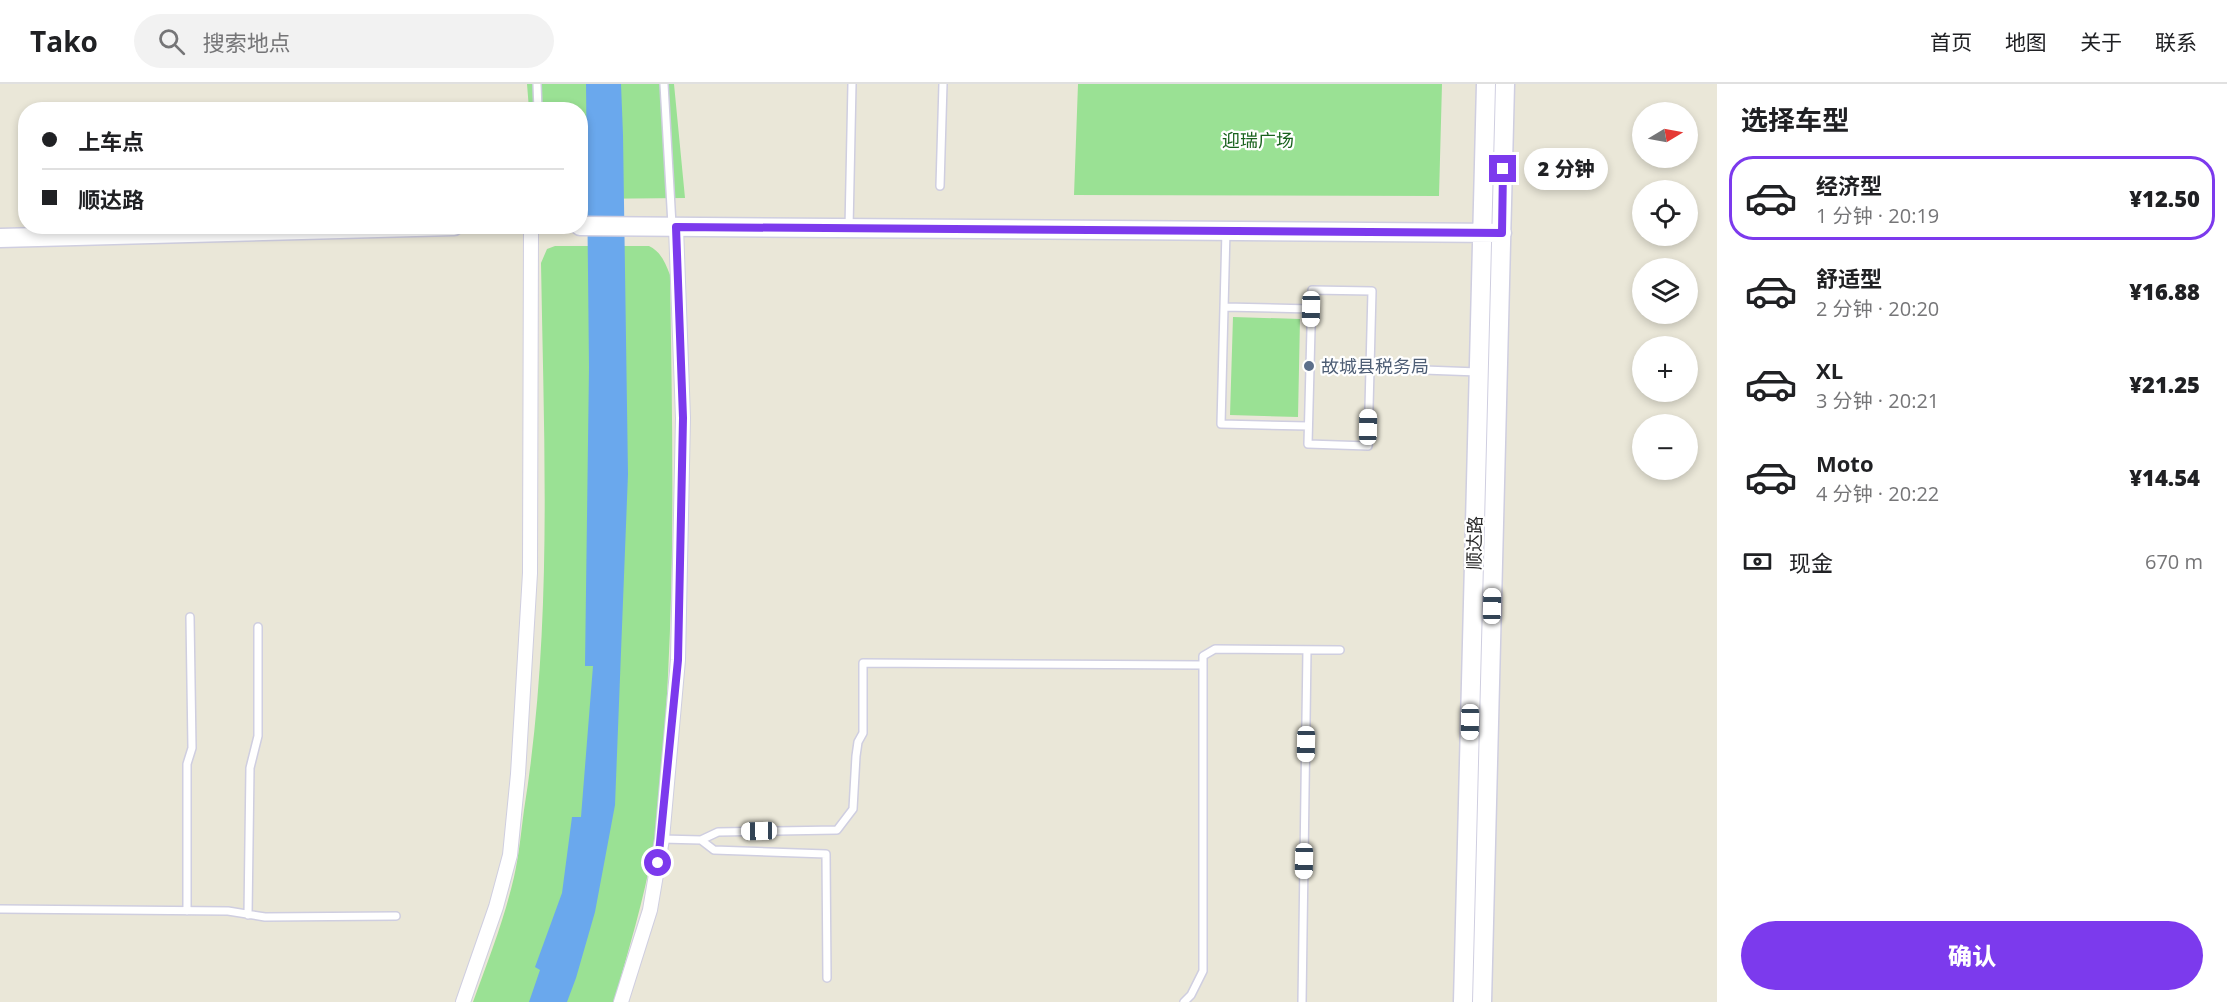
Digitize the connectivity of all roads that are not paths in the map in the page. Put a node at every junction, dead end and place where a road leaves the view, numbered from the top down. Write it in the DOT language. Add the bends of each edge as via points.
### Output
graph roads {
  1 [pos="537,84"];
  2 [pos="664,84"];
  3 [pos="852,84"];
  4 [pos="943,84"];
  5 [pos="1486,84"];
  6 [pos="1505,84"];
  7 [pos="538,102"];
  8 [pos="940,186"];
  9 [pos="588,226"];
  10 [pos="674,227"];
  11 [pos="849,228"];
  12 [pos="1226,231"];
  13 [pos="1482,233"];
  14 [pos="1502,233"];
  15 [pos="151,234"];
  16 [pos="531,234"];
  17 [pos="0,238"];
  18 [pos="1224,307"];
  19 [pos="1311,309"];
  20 [pos="1370,369"];
  21 [pos="1478,372"];
  22 [pos="1308,426"];
  23 [pos="190,617"];
  24 [pos="258,627"];
  25 [pos="1307,650"];
  26 [pos="1340,650"];
  27 [pos="1203,665"];
  28 [pos="662,839"];
  29 [pos="701,840"];
  30 [pos="0,909"];
  31 [pos="186,911"];
  32 [pos="248,915"];
  33 [pos="396,916"];
  34 [pos="826,978"];
  35 [pos="1188,1001"];
  36 [pos="463,1002"];
  37 [pos="621,1002"];
  38 [pos="1302,1002"];
  39 [pos="1462,1002"];
  40 [pos="1482,1002"];
  1 -- 7 [label="lane"];
  2 -- 10 [label="lane"];
  3 -- 11 [label="lane"];
  4 -- 8 [label="lane"];
  5 -- 13 [label="main road, 顺达路"];
  6 -- 14 [label="main road, 顺达路"];
  9 -- 10 [label="main road"];
  10 -- 11 [label="main road"];
  10 -- 28 [label="street" via="683,418 678,660"];
  11 -- 12 [label="main road"];
  12 -- 13 [label="main road"];
  12 -- 18 [label="lane"];
  13 -- 14 [label="main road"];
  13 -- 21 [label="main road, 顺达路"];
  14 -- 40 [label="main road, 顺达路"];
  15 -- 17 [label="main road"];
  16 -- 36 [label="street" via="530,573 518,774 510,855"];
  18 -- 19 [label="lane"];
  18 -- 22 [label="lane" via="1221,424"];
  19 -- 20 [label="lane" via="1312,290 1372,291"];
  19 -- 22 [label="lane"];
  20 -- 21 [label="lane"];
  20 -- 22 [label="lane" via="1368,446 1308,444"];
  21 -- 39 [label="main road, 顺达路"];
  23 -- 31 [label="lane" via="192,748 187,764"];
  24 -- 32 [label="lane" via="258,736 250,768"];
  25 -- 26 [label="lane"];
  25 -- 27 [label="lane" via="1215,649 1203,656"];
  25 -- 38 [label="lane"];
  27 -- 29 [label="lane" via="863,663 863,733 856,756 853,809 837,830 718,832"];
  27 -- 35 [label="lane" via="1203,971"];
  28 -- 29 [label="lane"];
  28 -- 37 [label="street" via="650,910"];
  29 -- 34 [label="lane" via="714,850 826,854"];
  30 -- 31 [label="lane"];
  31 -- 32 [label="lane"];
  32 -- 33 [label="lane"];
}
